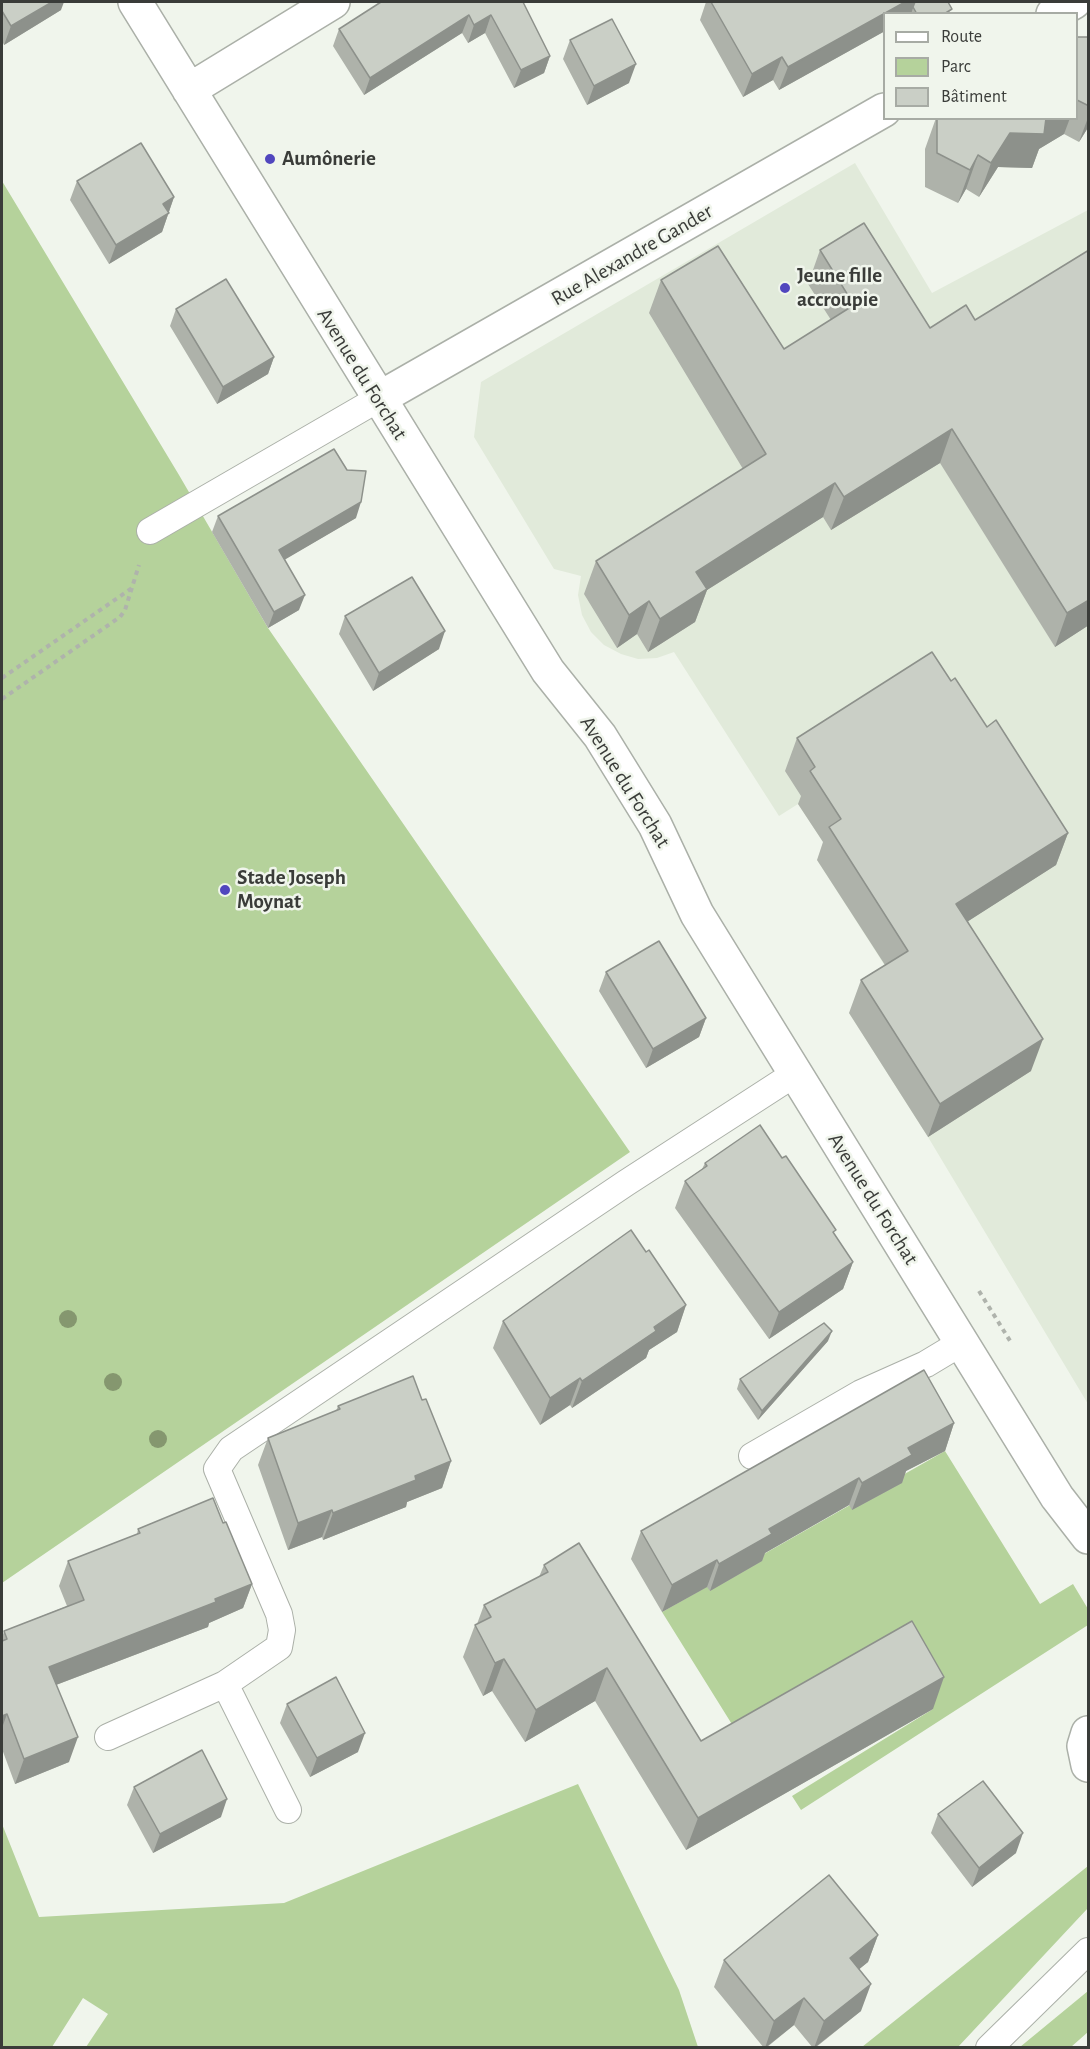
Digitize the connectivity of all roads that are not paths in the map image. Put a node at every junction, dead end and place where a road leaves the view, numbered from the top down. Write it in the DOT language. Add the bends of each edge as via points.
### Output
graph roads {
  1 [pos="135,2"];
  2 [pos="333,2"];
  3 [pos="1074,2"];
  4 [pos="1056,12"];
  5 [pos="189,90"];
  6 [pos="883,111"];
  7 [pos="378,399"];
  8 [pos="150,531"];
  9 [pos="796,1073"];
  10 [pos="961,1343"];
  11 [pos="752,1455"];
  12 [pos="1089,1536"];
  13 [pos="225,1684"];
  14 [pos="1089,1733"];
  15 [pos="108,1737"];
  16 [pos="1089,1765"];
  17 [pos="288,1810"];
  18 [pos="1089,1951"];
  19 [pos="989,2048"];
  1 -- 5 [label="street, Avenue du Forchat"];
  2 -- 5 [label="street"];
  3 -- 4 [label="street"];
  5 -- 7 [label="street, Avenue du Forchat"];
  6 -- 7 [label="street, Rue Alexandre Gander"];
  7 -- 8 [label="lane"];
  7 -- 9 [label="street, Avenue du Forchat" via="548,671 600,736 656,825 697,914"];
  9 -- 10 [label="street, Avenue du Forchat"];
  9 -- 13 [label="lane" via="231,1449 217,1469 279,1614 282,1630 279,1647"];
  10 -- 11 [label="lane" via="926,1364 861,1393"];
  10 -- 12 [label="street, Avenue du Forchat" via="1057,1497"];
  13 -- 15 [label="lane"];
  13 -- 17 [label="lane"];
  14 -- 16 [label="street" via="1084,1746"];
  18 -- 19 [label="lane"];
}
